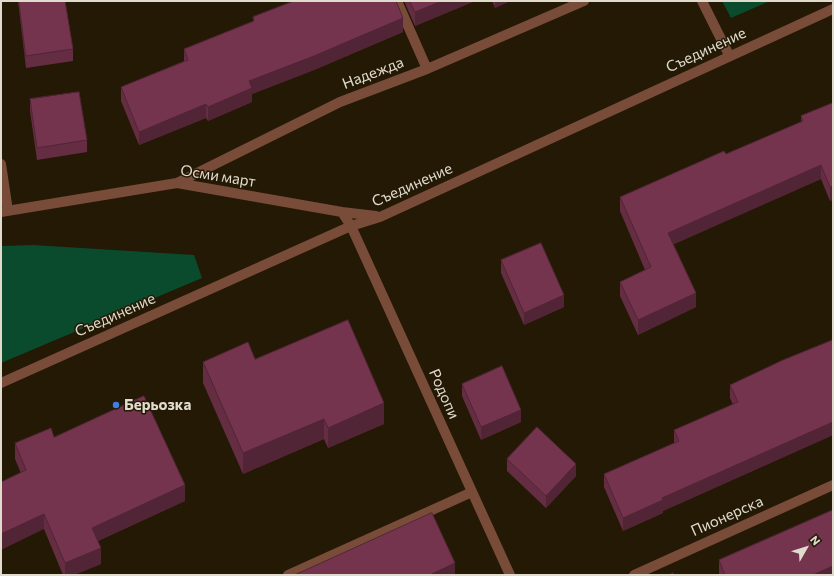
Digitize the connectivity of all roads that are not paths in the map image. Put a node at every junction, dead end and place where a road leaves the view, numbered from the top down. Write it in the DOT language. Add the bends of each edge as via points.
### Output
graph roads {
  1 [pos="397,1"];
  2 [pos="584,1"];
  3 [pos="702,1"];
  4 [pos="833,9"];
  5 [pos="729,55"];
  6 [pos="427,69"];
  7 [pos="1,164"];
  8 [pos="177,183"];
  9 [pos="5,212"];
  10 [pos="342,212"];
  11 [pos="380,217"];
  12 [pos="351,226"];
  13 [pos="1,383"];
  14 [pos="833,485"];
  15 [pos="472,492"];
  16 [pos="288,575"];
  17 [pos="510,575"];
  18 [pos="634,575"];
  1 -- 6 [label="street"];
  2 -- 6 [label="street, Надежда"];
  3 -- 5 [label="street"];
  4 -- 5 [label="street, Съединение"];
  5 -- 11 [label="street, Съединение"];
  6 -- 8 [label="street, Надежда" via="340,102"];
  7 -- 9 [label="street"];
  8 -- 9 [label="street, Осми март"];
  8 -- 10 [label="street, Осми март"];
  10 -- 11 [label="street, Осми март"];
  10 -- 12 [label="street"];
  11 -- 12 [label="street, Съединение"];
  12 -- 13 [label="street, Съединение"];
  12 -- 15 [label="street, Родопи"];
  14 -- 18 [label="street, Пионерска"];
  15 -- 16 [label="street"];
  15 -- 17 [label="street, Родопи"];
}
